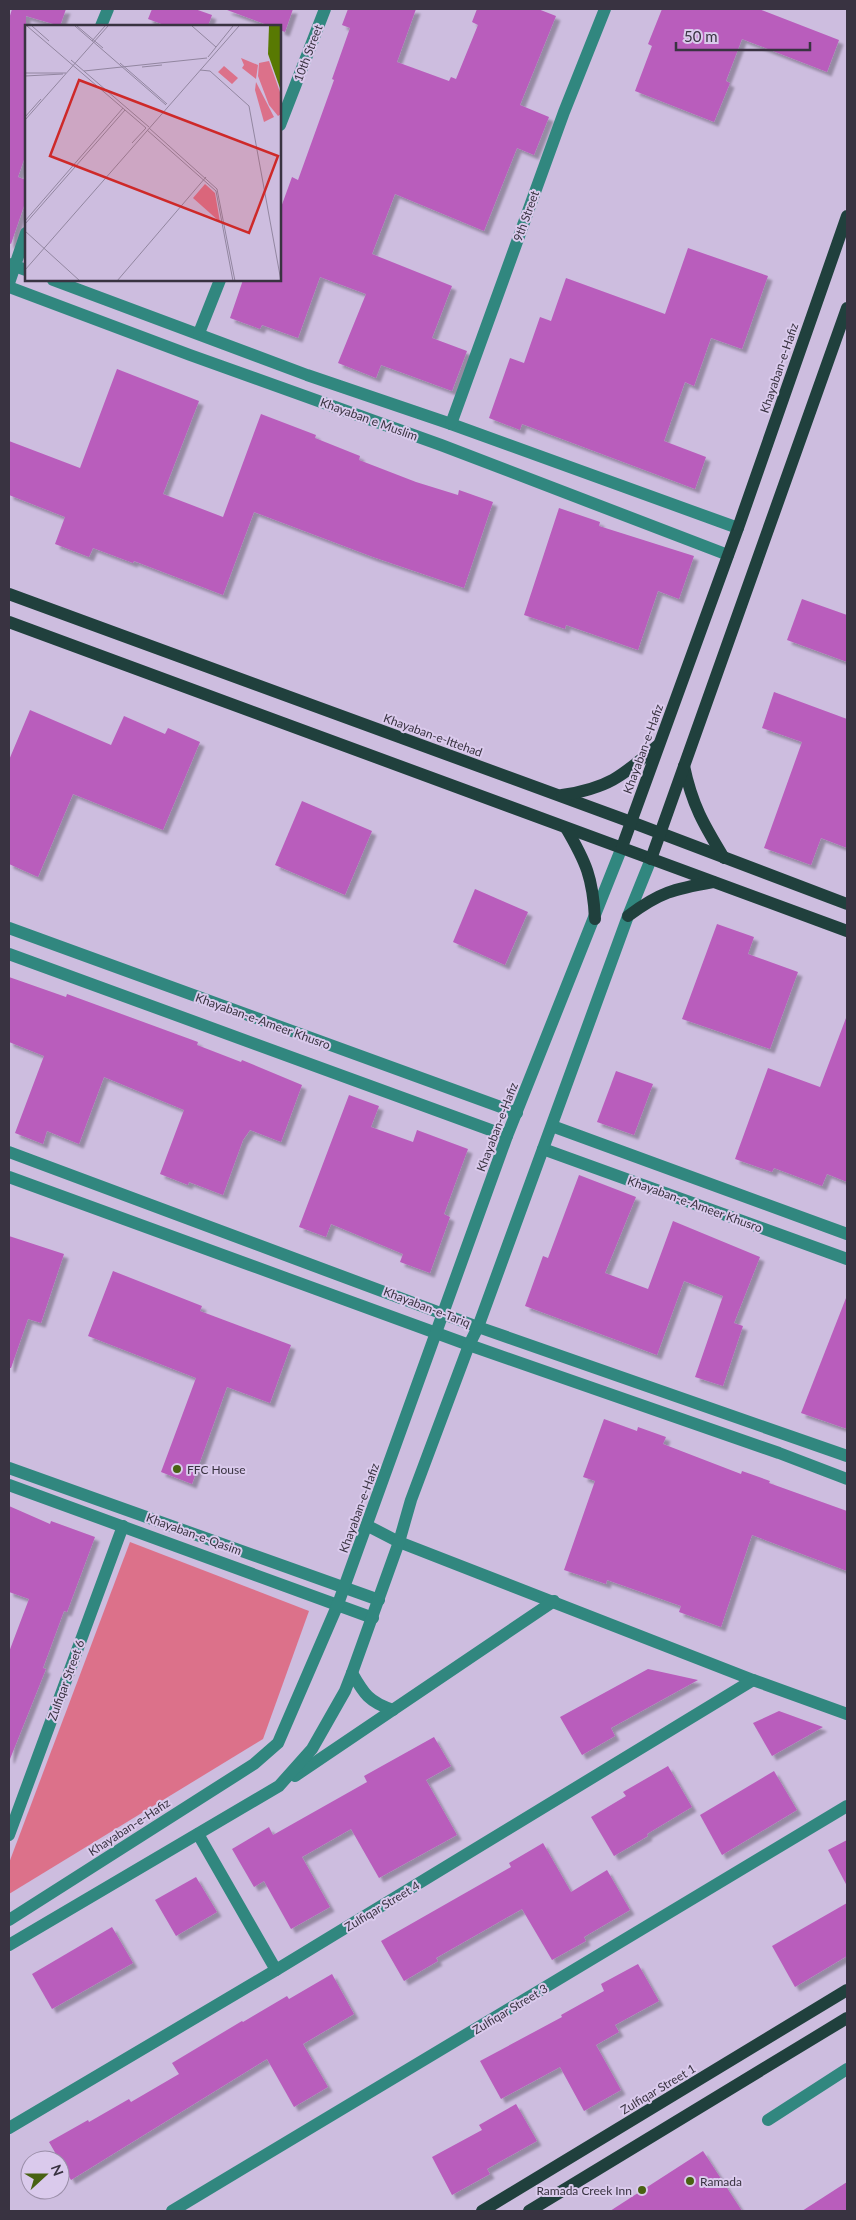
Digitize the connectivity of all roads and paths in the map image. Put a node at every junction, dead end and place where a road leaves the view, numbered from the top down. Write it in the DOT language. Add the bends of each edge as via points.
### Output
graph roads {
  1 [pos="108,9"];
  2 [pos="325,9"];
  3 [pos="605,9"];
  4 [pos="101,25"];
  5 [pos="281,122"];
  6 [pos="847,216"];
  7 [pos="25,236"];
  8 [pos="16,267"];
  9 [pos="56,281"];
  10 [pos="220,281"];
  11 [pos="9,282"];
  12 [pos="9,286"];
  13 [pos="847,308"];
  14 [pos="199,333"];
  15 [pos="307,375"];
  16 [pos="301,395"];
  17 [pos="451,424"];
  18 [pos="738,528"];
  19 [pos="728,555"];
  20 [pos="9,594"];
  21 [pos="9,622"];
  22 [pos="659,744"];
  23 [pos="684,766"];
  24 [pos="559,796"];
  25 [pos="631,822"];
  26 [pos="566,828"];
  27 [pos="660,834"];
  28 [pos="622,847"];
  29 [pos="724,858"];
  30 [pos="651,859"];
  31 [pos="713,882"];
  32 [pos="847,904"];
  33 [pos="628,916"];
  34 [pos="595,919"];
  35 [pos="9,928"];
  36 [pos="847,931"];
  37 [pos="9,954"];
  38 [pos="517,1113"];
  39 [pos="552,1126"];
  40 [pos="507,1136"];
  41 [pos="544,1149"];
  42 [pos="9,1152"];
  43 [pos="9,1178"];
  44 [pos="847,1234"];
  45 [pos="847,1259"];
  46 [pos="444,1313"];
  47 [pos="478,1327"];
  48 [pos="437,1332"];
  49 [pos="469,1345"];
  50 [pos="746,1420"];
  51 [pos="786,1433"];
  52 [pos="741,1440"];
  53 [pos="779,1453"];
  54 [pos="847,1456"];
  55 [pos="9,1468"];
  56 [pos="847,1479"];
  57 [pos="9,1484"];
  58 [pos="123,1526"];
  59 [pos="368,1526"];
  60 [pos="400,1542"];
  61 [pos="344,1587"];
  62 [pos="379,1600"];
  63 [pos="554,1601"];
  64 [pos="338,1604"];
  65 [pos="373,1618"];
  66 [pos="352,1673"];
  67 [pos="753,1680"];
  68 [pos="393,1710"];
  69 [pos="847,1714"];
  70 [pos="279,1786"];
  71 [pos="847,1806"];
  72 [pos="198,1834"];
  73 [pos="9,1835"];
  74 [pos="9,1920"];
  75 [pos="9,1945"];
  76 [pos="276,1970"];
  77 [pos="847,1990"];
  78 [pos="847,2018"];
  79 [pos="847,2069"];
  80 [pos="768,2120"];
  81 [pos="9,2128"];
  82 [pos="172,2211"];
  83 [pos="482,2211"];
  84 [pos="529,2211"];
  1 -- 4 [label="street"];
  2 -- 5 [label="street, 10th Street"];
  3 -- 17 [label="street, 9th Street" via="564,112"];
  6 -- 18 [label="main road, Khayaban-e-Hafiz"];
  7 -- 8 [label="street"];
  8 -- 11 [label="street"];
  9 -- 14 [label="street"];
  10 -- 14 [label="street"];
  12 -- 16 [label="street, Khayaban e Muslim"];
  13 -- 23 [label="main road"];
  14 -- 15 [label="street"];
  15 -- 16 [label="street"];
  15 -- 17 [label="street"];
  16 -- 19 [label="street, Khayaban e Muslim"];
  17 -- 18 [label="street"];
  18 -- 19 [label="main road, Khayaban-e-Hafiz"];
  19 -- 22 [label="main road, Khayaban-e-Hafiz"];
  20 -- 24 [label="main road, Khayaban-e-Ittehad"];
  21 -- 26 [label="main road"];
  22 -- 24 [label="main road" via="611,782"];
  22 -- 25 [label="main road, Khayaban-e-Hafiz"];
  23 -- 27 [label="main road"];
  23 -- 29 [label="main road" via="697,811"];
  24 -- 25 [label="main road, Khayaban-e-Ittehad"];
  25 -- 27 [label="main road, Khayaban-e-Ittehad"];
  25 -- 28 [label="main road, Khayaban-e-Hafiz"];
  26 -- 28 [label="main road"];
  26 -- 34 [label="main road" via="588,870"];
  27 -- 29 [label="main road, Khayaban-e-Ittehad"];
  27 -- 30 [label="main road"];
  28 -- 30 [label="main road"];
  28 -- 34 [label="street, Khayaban-e-Hafiz"];
  29 -- 32 [label="main road, Khayaban-e-Ittehad"];
  30 -- 31 [label="main road"];
  30 -- 33 [label="street"];
  31 -- 33 [label="main road" via="659,895"];
  31 -- 36 [label="main road"];
  33 -- 39 [label="street"];
  34 -- 38 [label="street, Khayaban-e-Hafiz"];
  35 -- 38 [label="street, Khayaban-e-Ameer Khusro"];
  37 -- 40 [label="street, Khayaban-e-Ameer Khusro"];
  38 -- 40 [label="street, Khayaban-e-Hafiz"];
  39 -- 41 [label="street"];
  39 -- 44 [label="street, Khayaban-e-Ameer Khusro"];
  40 -- 46 [label="street, Khayaban-e-Hafiz"];
  41 -- 45 [label="street, Khayaban-e-Ameer Khusro"];
  41 -- 47 [label="street"];
  42 -- 46 [label="street, Khayaban-e-Tariq"];
  43 -- 48 [label="street, Khayaban-e-Tariq"];
  46 -- 47 [label="street, Khayaban-e-Tariq"];
  46 -- 48 [label="street, Khayaban-e-Hafiz"];
  47 -- 49 [label="street"];
  47 -- 50 [label="street, Khayaban-e-Tariq"];
  48 -- 49 [label="street, Khayaban-e-Tariq"];
  48 -- 59 [label="street, Khayaban-e-Hafiz"];
  49 -- 52 [label="street, Khayaban-e-Tariq"];
  49 -- 60 [label="street" via="412,1500"];
  50 -- 51 [label="street, Khayaban-e-Tariq"];
  50 -- 52 [label="street" via="751,1424 752,1432"];
  51 -- 53 [label="street" via="777,1441"];
  51 -- 54 [label="street, Khayaban-e-Tariq"];
  52 -- 53 [label="street, Khayaban-e-Tariq"];
  53 -- 56 [label="street, Khayaban-e-Tariq"];
  55 -- 61 [label="street, Khayaban-e-Qasim"];
  57 -- 58 [label="street, Khayaban-e-Qasim"];
  58 -- 64 [label="street, Khayaban-e-Qasim"];
  58 -- 73 [label="street, Zulfiqar Street 6"];
  59 -- 60 [label="street"];
  59 -- 61 [label="street, Khayaban-e-Hafiz"];
  60 -- 62 [label="street"];
  60 -- 63 [label="street"];
  61 -- 62 [label="street, Khayaban-e-Qasim"];
  61 -- 64 [label="street, Khayaban-e-Hafiz"];
  62 -- 65 [label="street"];
  63 -- 67 [label="street"];
  63 -- 68 [label="street"];
  64 -- 65 [label="street, Khayaban-e-Qasim"];
  64 -- 74 [label="street, Khayaban-e-Hafiz" via="278,1743 254,1764"];
  65 -- 66 [label="street"];
  66 -- 68 [label="street" via="368,1698"];
  66 -- 70 [label="street" via="312,1749"];
  67 -- 69 [label="street"];
  67 -- 76 [label="street, Zulfiqar Street 4"];
  68 -- 70 [label="street"];
  70 -- 72 [label="street"];
  71 -- 82 [label="street, Zulfiqar Street 3"];
  72 -- 75 [label="street"];
  72 -- 76 [label="street"];
  76 -- 81 [label="street, Zulfiqar Street 4"];
  77 -- 83 [label="main road, Zulfiqar Street 1"];
  78 -- 84 [label="main road"];
  79 -- 80 [label="street"];
}
